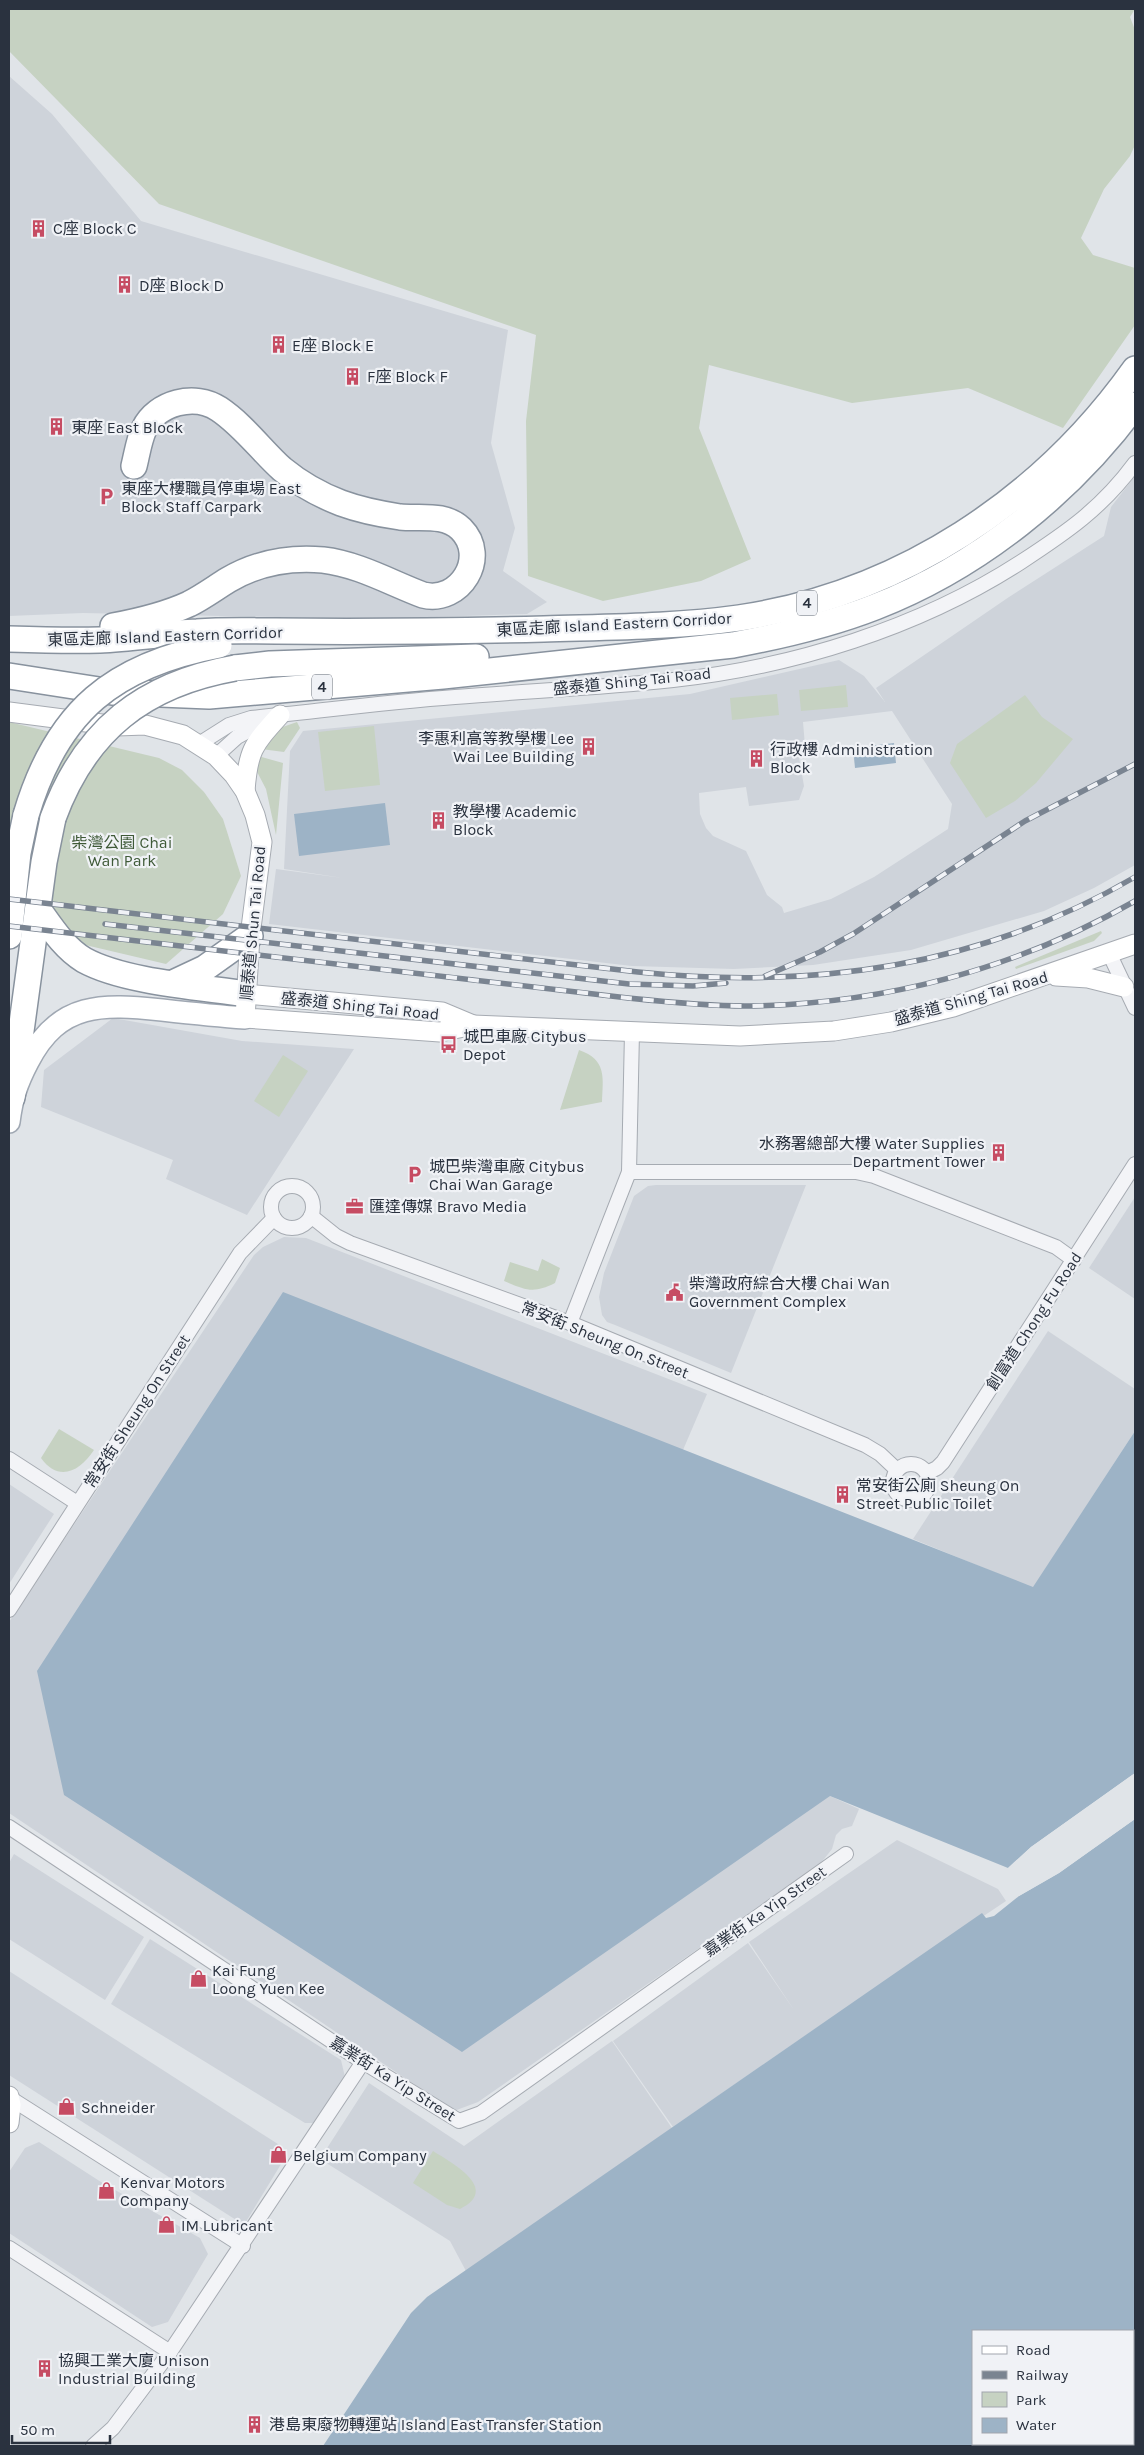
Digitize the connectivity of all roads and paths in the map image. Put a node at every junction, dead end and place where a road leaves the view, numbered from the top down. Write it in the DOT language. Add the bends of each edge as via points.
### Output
graph roads {
  1 [pos="1135,369"];
  2 [pos="1135,404"];
  3 [pos="1135,463"];
  4 [pos="134,466"];
  5 [pos="398,632"];
  6 [pos="9,639"];
  7 [pos="636,654"];
  8 [pos="9,676"];
  9 [pos="9,712"];
  10 [pos="280,715"];
  11 [pos="199,744"];
  12 [pos="216,756"];
  13 [pos="245,790"];
  14 [pos="12,883"];
  15 [pos="38,909"];
  16 [pos="9,936"];
  17 [pos="250,936"];
  18 [pos="1135,944"];
  19 [pos="1109,953"];
  20 [pos="1047,976"];
  21 [pos="173,983"];
  22 [pos="1124,987"];
  23 [pos="246,1006"];
  24 [pos="1135,1008"];
  25 [pos="632,1032"];
  26 [pos="12,1097"];
  27 [pos="9,1122"];
  28 [pos="1135,1164"];
  29 [pos="629,1172"];
  30 [pos="310,1216"];
  31 [pos="274,1218"];
  32 [pos="1074,1260"];
  33 [pos="570,1323"];
  34 [pos="9,1459"];
  35 [pos="897,1470"];
  36 [pos="927,1473"];
  37 [pos="77,1503"];
  38 [pos="9,1610"];
  39 [pos="9,1827"];
  40 [pos="846,1854"];
  41 [pos="364,2062"];
  42 [pos="10,2097"];
  43 [pos="30,2110"];
  44 [pos="9,2124"];
  45 [pos="243,2246"];
  46 [pos="9,2248"];
  47 [pos="170,2352"];
  48 [pos="93,2446"];
  1 -- 5 [label="highway, 東區走廊 Island Eastern Corridor / 4" via="1079,438 1015,497 937,550 850,591 768,613 707,622"];
  2 -- 7 [label="highway, 東區走廊 Island Eastern Corridor / 4" via="1072,478 1028,517 991,544 916,588 876,607 781,636 733,645"];
  3 -- 10 [label="street, 盛泰道 Shing Tai Road" via="1114,491 1080,522 994,580 858,640 771,664 674,680 451,697"];
  4 -- 6 [label="highway" via="144,428 156,416 180,402 204,402 227,416 284,470 326,496 352,507 382,514 452,522 470,543 471,567 456,589 430,596 333,562 279,561 244,572 197,600 159,616 84,631"];
  5 -- 6 [label="highway, 東區走廊 Island Eastern Corridor / 4" via="234,630 97,640"];
  5 -- 14 [label="highway, bridge" via="220,645 184,652 122,678 96,696 74,719 41,770 26,815"];
  7 -- 8 [label="highway, 東區走廊 Island Eastern Corridor / 4" via="209,696 112,692"];
  7 -- 15 [label="highway, bridge" via="299,663 235,668 199,675 162,689 135,704 112,723 75,768 53,818"];
  9 -- 11 [label="street, 順泰道 Shun Tai Road" via="117,726 145,725 183,735"];
  10 -- 11 [label="street, 盛泰道 Shing Tai Road" via="251,718 229,725"];
  10 -- 12 [label="street, 盛泰道 Shing Tai Road" via="237,737"];
  10 -- 13 [label="street" via="250,752"];
  11 -- 12 [label="street, 順泰道 Shun Tai Road"];
  12 -- 13 [label="street, 順泰道 Shun Tai Road"];
  13 -- 17 [label="street, 順泰道 Shun Tai Road" via="262,842"];
  14 -- 16 [label="highway"];
  15 -- 21 [label="highway" via="65,944 83,959 111,972"];
  15 -- 26 [label="highway"];
  17 -- 21 [label="highway" via="204,968"];
  17 -- 23 [label="street, 順泰道 Shun Tai Road"];
  18 -- 19 [label="street, 盛泰道 Shing Tai Road"];
  19 -- 20 [label="street, 盛泰道 Shing Tai Road"];
  19 -- 22 [label="street"];
  20 -- 22 [label="street" via="1088,978"];
  20 -- 25 [label="street, 盛泰道 Shing Tai Road" via="953,1007 834,1031 740,1036"];
  21 -- 23 [label="highway"];
  22 -- 24 [label="street"];
  23 -- 25 [label="street, 盛泰道 Shing Tai Road" via="442,1012 473,1025"];
  23 -- 26 [label="main road" via="118,1006 84,1011 59,1024 44,1038"];
  25 -- 29 [label="street"];
  26 -- 27 [label="main road"];
  28 -- 32 [label="street, 創富道 Chong Fu Road"];
  29 -- 32 [label="street" via="856,1172 874,1176 1056,1247"];
  29 -- 33 [label="street"];
  30 -- 31 [label="street" via="293,1228"];
  30 -- 31 [label="street" via="313,1203 310,1197 301,1188 288,1186 272,1198"];
  30 -- 33 [label="street, 常安街 Sheung On Street" via="350,1243"];
  31 -- 37 [label="street, 常安街 Sheung On Street" via="240,1252"];
  32 -- 36 [label="street, 創富道 Chong Fu Road" via="943,1462"];
  33 -- 35 [label="street, 常安街 Sheung On Street" via="865,1446 880,1454"];
  34 -- 37 [label="street"];
  35 -- 36 [label="street" via="902,1465 916,1463"];
  35 -- 36 [label="street" via="893,1480 895,1490 908,1500 925,1494 930,1483"];
  37 -- 38 [label="street, 常安街 Sheung On Street"];
  39 -- 41 [label="street, 嘉業街 Ka Yip Street"];
  40 -- 41 [label="street, 嘉業街 Ka Yip Street" via="472,2118 453,2119"];
  41 -- 45 [label="street"];
  42 -- 43 [label="street"];
  42 -- 44 [label="street"];
  43 -- 44 [label="street"];
  43 -- 45 [label="street"];
  45 -- 47 [label="street"];
  46 -- 47 [label="street"];
  47 -- 48 [label="street" via="113,2428"];
}
